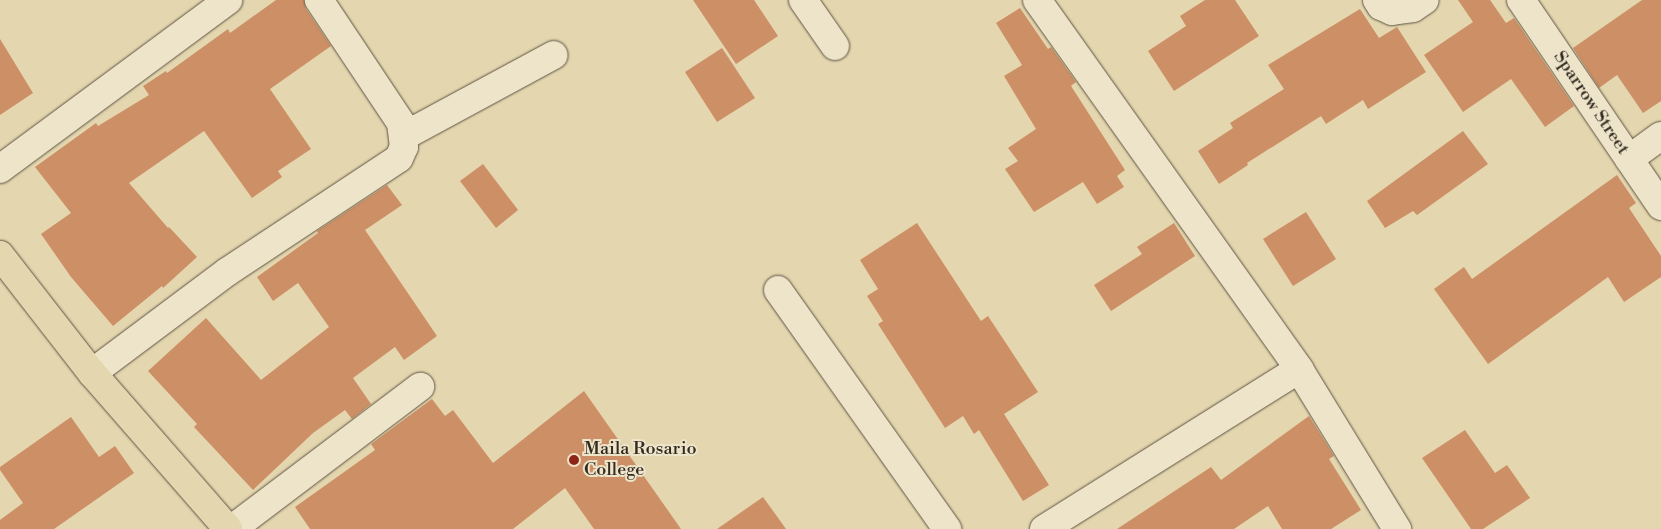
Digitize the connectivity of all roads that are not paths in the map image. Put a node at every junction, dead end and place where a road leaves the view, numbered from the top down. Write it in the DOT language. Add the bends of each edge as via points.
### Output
graph roads {
  1 [pos="228,0"];
  2 [pos="319,0"];
  3 [pos="803,0"];
  4 [pos="1037,0"];
  5 [pos="1425,0"];
  6 [pos="1521,0"];
  7 [pos="1379,3"];
  8 [pos="835,46"];
  9 [pos="554,55"];
  10 [pos="404,136"];
  11 [pos="1661,136"];
  12 [pos="1629,159"];
  13 [pos="0,169"];
  14 [pos="1661,206"];
  15 [pos="0,255"];
  16 [pos="778,290"];
  17 [pos="1299,369"];
  18 [pos="92,373"];
  19 [pos="420,387"];
  20 [pos="228,529"];
  21 [pos="232,529"];
  22 [pos="948,529"];
  23 [pos="1044,529"];
  24 [pos="1397,529"];
  1 -- 13 [label="street"];
  2 -- 10 [label="street" via="401,123"];
  3 -- 8 [label="street"];
  4 -- 17 [label="street"];
  5 -- 7 [label="street" via="1403,11 1392,11"];
  6 -- 12 [label="street, Sparrow Street"];
  9 -- 10 [label="street"];
  10 -- 18 [label="street" via="404,147 398,158 227,272"];
  11 -- 12 [label="street"];
  12 -- 14 [label="street, Sparrow Street"];
  15 -- 18 [label="highway"];
  16 -- 22 [label="street"];
  17 -- 23 [label="street"];
  17 -- 24 [label="street"];
  18 -- 20 [label="highway"];
  19 -- 21 [label="street"];
}
